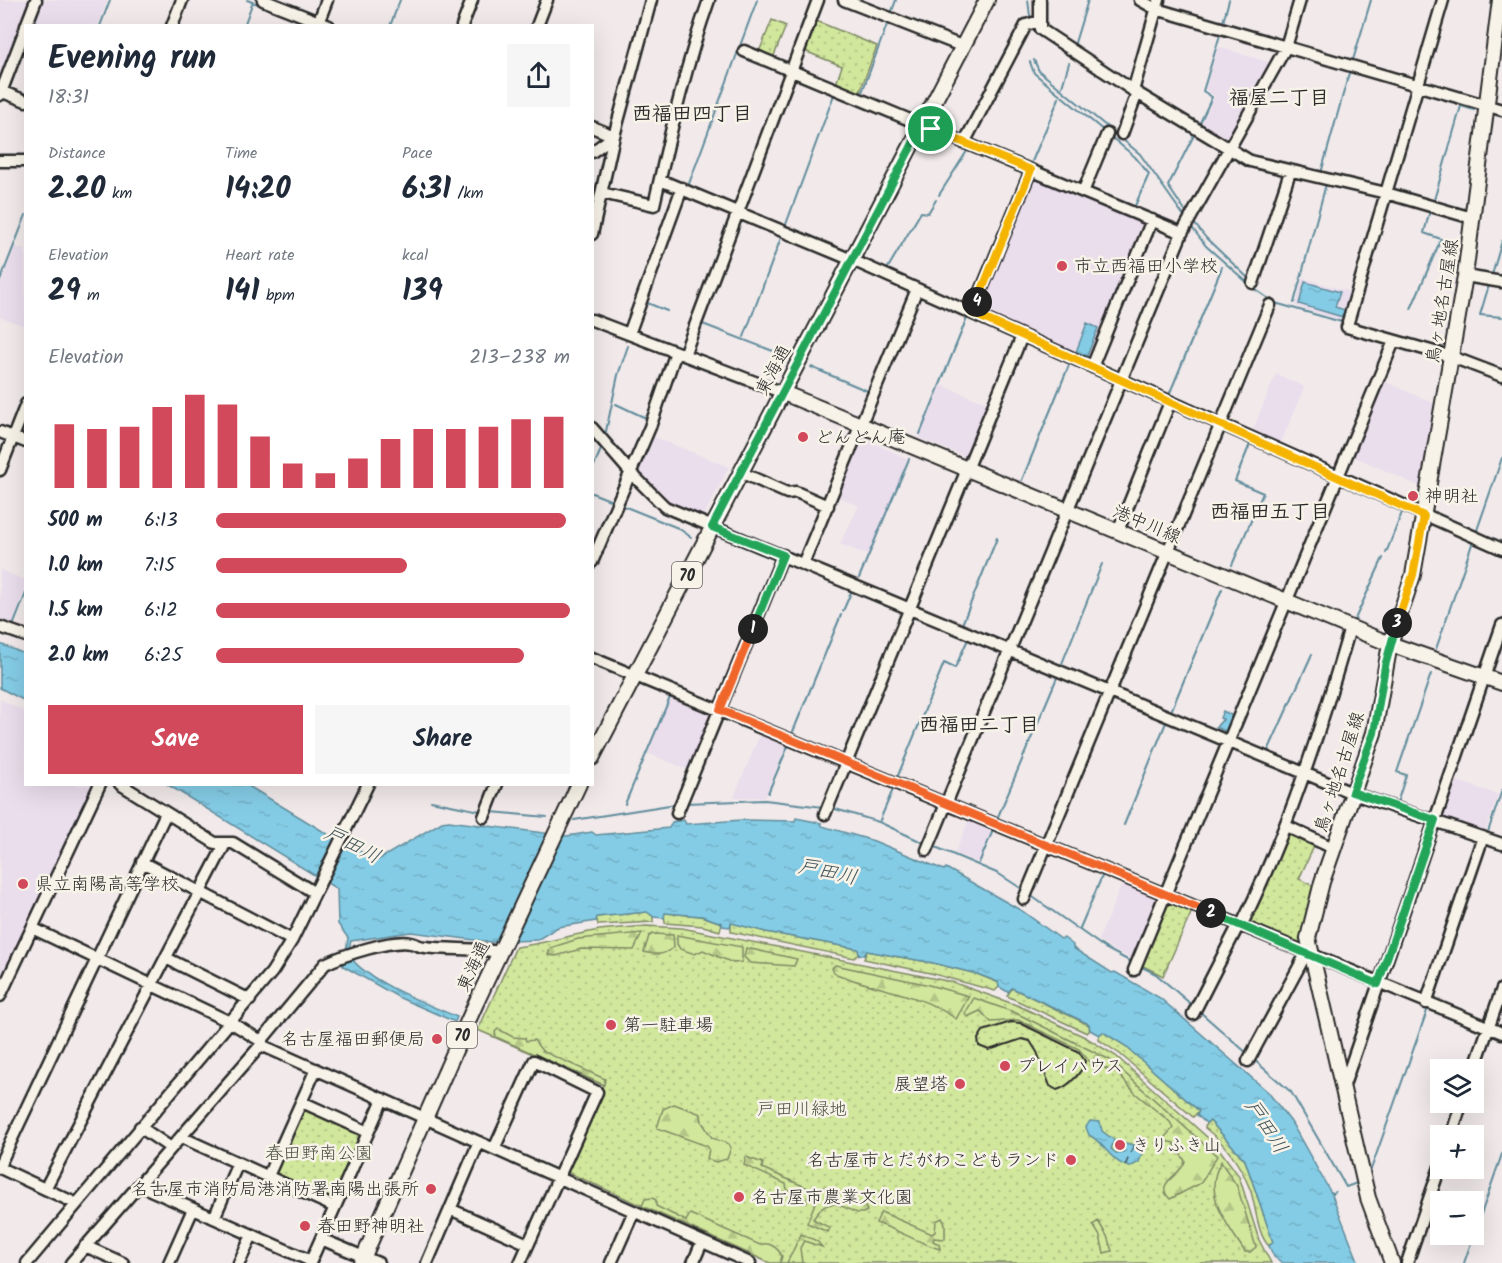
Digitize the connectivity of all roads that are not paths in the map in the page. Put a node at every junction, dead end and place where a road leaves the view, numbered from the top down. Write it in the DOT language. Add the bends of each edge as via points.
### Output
graph roads {
  1 [pos="36,0"];
  2 [pos="182,0"];
  3 [pos="263,0"];
  4 [pos="327,0"];
  5 [pos="472,0"];
  6 [pos="547,0"];
  7 [pos="651,0"];
  8 [pos="709,0"];
  9 [pos="818,0"];
  10 [pos="844,0"];
  11 [pos="987,0"];
  12 [pos="1040,0"];
  13 [pos="1140,0"];
  14 [pos="1300,0"];
  15 [pos="1443,0"];
  16 [pos="1500,0"];
  17 [pos="1158,4"];
  18 [pos="1040,21"];
  19 [pos="27,24"];
  20 [pos="173,24"];
  21 [pos="322,24"];
  22 [pos="463,24"];
  23 [pos="538,24"];
  24 [pos="24,31"];
  25 [pos="964,47"];
  26 [pos="1286,47"];
  27 [pos="744,51"];
  28 [pos="792,70"];
  29 [pos="1417,86"];
  30 [pos="0,92"];
  31 [pos="1135,92"];
  32 [pos="24,100"];
  33 [pos="1485,105"];
  34 [pos="1502,110"];
  35 [pos="922,126"];
  36 [pos="594,128"];
  37 [pos="1107,134"];
  38 [pos="1122,134"];
  39 [pos="614,136"];
  40 [pos="964,143"];
  41 [pos="594,151"];
  42 [pos="1229,151"];
  43 [pos="594,159"];
  44 [pos="609,160"];
  45 [pos="0,161"];
  46 [pos="24,161"];
  47 [pos="1031,170"];
  48 [pos="1290,172"];
  49 [pos="660,180"];
  50 [pos="685,190"];
  51 [pos="1083,192"];
  52 [pos="602,193"];
  53 [pos="1386,193"];
  54 [pos="738,212"];
  55 [pos="1472,218"];
  56 [pos="1152,220"];
  57 [pos="594,226"];
  58 [pos="1182,233"];
  59 [pos="852,260"];
  60 [pos="1465,276"];
  61 [pos="1502,282"];
  62 [pos="1253,283"];
  63 [pos="917,289"];
  64 [pos="1270,305"];
  65 [pos="972,313"];
  66 [pos="594,321"];
  67 [pos="629,334"];
  68 [pos="1022,336"];
  69 [pos="1394,341"];
  70 [pos="680,354"];
  71 [pos="1452,354"];
  72 [pos="1092,367"];
  73 [pos="1502,369"];
  74 [pos="1502,376"];
  75 [pos="1121,379"];
  76 [pos="781,392"];
  77 [pos="1170,402"];
  78 [pos="24,409"];
  79 [pos="1220,424"];
  80 [pos="861,426"];
  81 [pos="594,430"];
  82 [pos="0,432"];
  83 [pos="13,437"];
  84 [pos="24,441"];
  85 [pos="968,469"];
  86 [pos="0,470"];
  87 [pos="740,472"];
  88 [pos="631,473"];
  89 [pos="1338,477"];
  90 [pos="828,506"];
  91 [pos="1067,510"];
  92 [pos="1424,516"];
  93 [pos="712,527"];
  94 [pos="1118,531"];
  95 [pos="1502,549"];
  96 [pos="1167,552"];
  97 [pos="783,555"];
  98 [pos="594,557"];
  99 [pos="804,564"];
  100 [pos="1288,603"];
  101 [pos="909,609"];
  102 [pos="1502,625"];
  103 [pos="0,627"];
  104 [pos="1350,628"];
  105 [pos="24,635"];
  106 [pos="1390,644"];
  107 [pos="1010,650"];
  108 [pos="594,659"];
  109 [pos="635,674"];
  110 [pos="1484,677"];
  111 [pos="1502,683"];
  112 [pos="1109,690"];
  113 [pos="720,710"];
  114 [pos="1229,741"];
  115 [pos="594,754"];
  116 [pos="845,761"];
  117 [pos="1304,772"];
  118 [pos="99,786"];
  119 [pos="123,786"];
  120 [pos="367,786"];
  121 [pos="496,786"];
  122 [pos="578,786"];
  123 [pos="1352,792"];
  124 [pos="945,803"];
  125 [pos="166,813"];
  126 [pos="677,813"];
  127 [pos="825,814"];
  128 [pos="484,817"];
  129 [pos="1435,820"];
  130 [pos="1286,826"];
  131 [pos="1483,837"];
  132 [pos="225,844"];
  133 [pos="1502,844"];
  134 [pos="1046,846"];
  135 [pos="1333,848"];
  136 [pos="927,850"];
  137 [pos="142,862"];
  138 [pos="317,888"];
  139 [pos="201,891"];
  140 [pos="1166,893"];
  141 [pos="1024,899"];
  142 [pos="1239,924"];
  143 [pos="32,928"];
  144 [pos="292,940"];
  145 [pos="500,951"];
  146 [pos="1308,952"];
  147 [pos="97,958"];
  148 [pos="166,958"];
  149 [pos="1134,970"];
  150 [pos="1378,984"];
  151 [pos="152,985"];
  152 [pos="1502,989"];
  153 [pos="0,996"];
  154 [pos="250,1000"];
  155 [pos="1426,1003"];
  156 [pos="1192,1014"];
  157 [pos="232,1023"];
  158 [pos="1488,1028"];
  159 [pos="1502,1033"];
  160 [pos="261,1043"];
  161 [pos="1477,1059"];
  162 [pos="1248,1061"];
  163 [pos="316,1069"];
  164 [pos="1343,1088"];
  165 [pos="382,1099"];
  166 [pos="302,1102"];
  167 [pos="425,1118"];
  168 [pos="140,1127"];
  169 [pos="368,1132"];
  170 [pos="181,1137"];
  171 [pos="479,1142"];
  172 [pos="171,1148"];
  173 [pos="494,1149"];
  174 [pos="238,1163"];
  175 [pos="0,1166"];
  176 [pos="268,1176"];
  177 [pos="558,1177"];
  178 [pos="1436,1179"];
  179 [pos="139,1185"];
  180 [pos="45,1189"];
  181 [pos="75,1203"];
  182 [pos="335,1207"];
  183 [pos="193,1209"];
  184 [pos="450,1209"];
  185 [pos="634,1211"];
  186 [pos="214,1218"];
  187 [pos="252,1235"];
  188 [pos="321,1239"];
  189 [pos="702,1242"];
  190 [pos="528,1244"];
  191 [pos="85,1246"];
  192 [pos="362,1260"];
  193 [pos="117,1262"];
  194 [pos="311,1262"];
  195 [pos="27,1263"];
  196 [pos="71,1263"];
  197 [pos="169,1263"];
  198 [pos="239,1263"];
  199 [pos="378,1263"];
  200 [pos="427,1263"];
  201 [pos="521,1263"];
  202 [pos="611,1263"];
  203 [pos="693,1263"];
  204 [pos="750,1263"];
  205 [pos="1392,1263"];
  206 [pos="1407,1263"];
  1 -- 19 [label="street"];
  2 -- 20 [label="street"];
  3 -- 21 [label="street"];
  4 -- 21 [label="street"];
  5 -- 22 [label="street"];
  6 -- 23 [label="street"];
  7 -- 39 [label="street"];
  8 -- 49 [label="street" via="689,57"];
  9 -- 28 [label="street"];
  10 -- 25 [label="street"];
  11 -- 25 [label="main road, 東海通 / 70"];
  12 -- 18 [label="street"];
  13 -- 17 [label="street"];
  14 -- 26 [label="street"];
  15 -- 29 [label="street"];
  16 -- 33 [label="main road, 鳥ヶ地名古屋線"];
  17 -- 26 [label="street"];
  17 -- 31 [label="street"];
  18 -- 31 [label="street" via="1040,29"];
  18 -- 40 [label="street" via="1026,25"];
  24 -- 30 [label="street"];
  25 -- 35 [label="main road, 東海通 / 70"];
  26 -- 29 [label="street"];
  26 -- 42 [label="street"];
  27 -- 28 [label="street"];
  28 -- 35 [label="street"];
  28 -- 54 [label="street"];
  29 -- 33 [label="street"];
  29 -- 53 [label="street"];
  30 -- 32 [label="street"];
  31 -- 38 [label="street"];
  31 -- 42 [label="street"];
  33 -- 34 [label="street"];
  33 -- 55 [label="main road, 鳥ヶ地名古屋線"];
  35 -- 40 [label="street"];
  35 -- 59 [label="main road, 東海通 / 70"];
  36 -- 39 [label="street"];
  37 -- 51 [label="street"];
  39 -- 41 [label="street"];
  39 -- 44 [label="street"];
  40 -- 47 [label="street"];
  42 -- 48 [label="street"];
  42 -- 58 [label="street"];
  43 -- 44 [label="street"];
  44 -- 52 [label="street"];
  45 -- 46 [label="street"];
  47 -- 51 [label="street"];
  47 -- 65 [label="street"];
  48 -- 53 [label="street"];
  48 -- 62 [label="street"];
  49 -- 50 [label="street"];
  49 -- 52 [label="street" via="654,205"];
  50 -- 54 [label="street"];
  50 -- 67 [label="street"];
  51 -- 56 [label="street"];
  52 -- 57 [label="street"];
  53 -- 55 [label="street"];
  53 -- 69 [label="street" via="1347,324"];
  54 -- 59 [label="street"];
  54 -- 70 [label="street"];
  55 -- 60 [label="main road, 鳥ヶ地名古屋線"];
  56 -- 58 [label="street"];
  56 -- 72 [label="street"];
  58 -- 75 [label="street"];
  59 -- 63 [label="street"];
  59 -- 76 [label="main road, 東海通 / 70"];
  60 -- 61 [label="street"];
  60 -- 71 [label="main road, 鳥ヶ地名古屋線"];
  63 -- 65 [label="street"];
  63 -- 80 [label="street"];
  64 -- 79 [label="street"];
  65 -- 68 [label="street"];
  66 -- 67 [label="street"];
  67 -- 70 [label="street"];
  68 -- 72 [label="street"];
  68 -- 85 [label="street"];
  69 -- 71 [label="street"];
  69 -- 89 [label="street"];
  70 -- 76 [label="street"];
  70 -- 88 [label="street"];
  71 -- 73 [label="street"];
  71 -- 74 [label="street"];
  71 -- 92 [label="main road, 鳥ヶ地名古屋線"];
  72 -- 75 [label="street"];
  75 -- 77 [label="street"];
  75 -- 91 [label="street"];
  76 -- 80 [label="main road, 港中川線"];
  76 -- 87 [label="main road, 東海通 / 70"];
  77 -- 79 [label="street"];
  77 -- 94 [label="street"];
  78 -- 83 [label="street"];
  79 -- 89 [label="street"];
  79 -- 96 [label="street"];
  80 -- 85 [label="main road, 港中川線"];
  80 -- 90 [label="street"];
  81 -- 88 [label="street"];
  82 -- 83 [label="street"];
  83 -- 84 [label="street"];
  83 -- 86 [label="street"];
  85 -- 91 [label="main road, 港中川線"];
  85 -- 101 [label="street"];
  87 -- 90 [label="street"];
  87 -- 93 [label="main road, 東海通 / 70"];
  88 -- 93 [label="street" via="660,504"];
  88 -- 98 [label="street"];
  89 -- 92 [label="street"];
  89 -- 100 [label="street"];
  90 -- 99 [label="street"];
  91 -- 94 [label="main road, 港中川線"];
  91 -- 107 [label="street"];
  92 -- 95 [label="street"];
  92 -- 106 [label="main road, 鳥ヶ地名古屋線" via="1412,583"];
  93 -- 97 [label="street"];
  93 -- 109 [label="main road, 東海通 / 70"];
  94 -- 96 [label="main road, 港中川線"];
  96 -- 100 [label="main road, 港中川線"];
  96 -- 112 [label="street"];
  97 -- 99 [label="street"];
  97 -- 113 [label="street"];
  99 -- 101 [label="street"];
  100 -- 104 [label="main road, 港中川線"];
  100 -- 114 [label="street"];
  101 -- 107 [label="street"];
  101 -- 116 [label="street"];
  102 -- 110 [label="street"];
  103 -- 105 [label="street"];
  104 -- 106 [label="main road, 港中川線"];
  104 -- 117 [label="street"];
  106 -- 110 [label="main road, 港中川線"];
  106 -- 123 [label="main road, 鳥ヶ地名古屋線" via="1374,733"];
  107 -- 112 [label="street"];
  107 -- 124 [label="street"];
  108 -- 109 [label="street"];
  109 -- 113 [label="street"];
  109 -- 115 [label="main road, 東海通 / 70"];
  110 -- 111 [label="main road, 港中川線"];
  110 -- 129 [label="street"];
  112 -- 114 [label="street"];
  112 -- 134 [label="street"];
  113 -- 116 [label="street"];
  113 -- 126 [label="street"];
  114 -- 117 [label="street"];
  114 -- 140 [label="street"];
  116 -- 124 [label="street"];
  116 -- 127 [label="street"];
  117 -- 123 [label="street"];
  117 -- 130 [label="street"];
  118 -- 143 [label="street"];
  119 -- 125 [label="street"];
  120 -- 138 [label="street"];
  121 -- 128 [label="street"];
  122 -- 145 [label="main road, 東海通 / 70"];
  123 -- 129 [label="street"];
  123 -- 135 [label="main road, 鳥ヶ地名古屋線"];
  124 -- 134 [label="street"];
  124 -- 136 [label="street"];
  125 -- 132 [label="street" via="215,843"];
  125 -- 137 [label="street"];
  129 -- 131 [label="street"];
  129 -- 150 [label="street"];
  130 -- 135 [label="street"];
  130 -- 142 [label="street" via="1274,858"];
  131 -- 133 [label="street"];
  131 -- 155 [label="street"];
  132 -- 138 [label="street" via="234,843"];
  132 -- 139 [label="street"];
  134 -- 140 [label="street"];
  134 -- 141 [label="street"];
  135 -- 146 [label="main road, 鳥ヶ地名古屋線" via="1309,929"];
  137 -- 139 [label="street"];
  137 -- 147 [label="street"];
  138 -- 144 [label="street"];
  139 -- 144 [label="street"];
  139 -- 148 [label="street"];
  140 -- 142 [label="street"];
  140 -- 149 [label="street"];
  142 -- 146 [label="street"];
  142 -- 156 [label="street"];
  143 -- 147 [label="street"];
  143 -- 153 [label="street"];
  144 -- 154 [label="street"];
  145 -- 160 [label="street" via="423,947 410,942 348,954 325,964"];
  145 -- 167 [label="main road, 東海通 / 70"];
  146 -- 150 [label="street"];
  146 -- 162 [label="street"];
  146 -- 164 [label="main road, 鳥ヶ地名古屋線"];
  147 -- 151 [label="street"];
  147 -- 175 [label="street"];
  148 -- 151 [label="street"];
  148 -- 154 [label="street"];
  150 -- 155 [label="street"];
  150 -- 164 [label="street"];
  151 -- 157 [label="street"];
  151 -- 180 [label="street"];
  152 -- 158 [label="street"];
  154 -- 157 [label="street"];
  155 -- 158 [label="street"];
  157 -- 160 [label="street"];
  157 -- 168 [label="street"];
  158 -- 159 [label="street"];
  158 -- 161 [label="street"];
  160 -- 163 [label="street"];
  160 -- 170 [label="street"];
  163 -- 165 [label="street"];
  163 -- 166 [label="street"];
  164 -- 205 [label="main road, 鳥ヶ地名古屋線" via="1368,1198"];
  165 -- 167 [label="street"];
  165 -- 169 [label="street"];
  166 -- 169 [label="street"];
  166 -- 176 [label="street"];
  167 -- 171 [label="street"];
  167 -- 192 [label="main road, 東海通 / 70"];
  168 -- 172 [label="street"];
  168 -- 181 [label="street"];
  169 -- 182 [label="street"];
  170 -- 172 [label="street"];
  170 -- 174 [label="street"];
  171 -- 173 [label="street"];
  171 -- 184 [label="street"];
  172 -- 179 [label="street"];
  173 -- 177 [label="street"];
  173 -- 177 [label="street" via="534,1061 597,1092"];
  174 -- 176 [label="street"];
  174 -- 186 [label="street"];
  175 -- 180 [label="street"];
  176 -- 182 [label="street"];
  177 -- 185 [label="street"];
  177 -- 190 [label="street"];
  178 -- 206 [label="street"];
  179 -- 183 [label="street"];
  179 -- 191 [label="street"];
  180 -- 181 [label="street"];
  181 -- 195 [label="street"];
  182 -- 188 [label="street"];
  183 -- 186 [label="street"];
  183 -- 197 [label="street"];
  184 -- 190 [label="street"];
  184 -- 200 [label="street"];
  185 -- 189 [label="street"];
  185 -- 202 [label="street"];
  186 -- 187 [label="street"];
  187 -- 194 [label="street"];
  187 -- 198 [label="street"];
  188 -- 192 [label="street"];
  188 -- 194 [label="street"];
  189 -- 203 [label="street"];
  189 -- 204 [label="street"];
  190 -- 201 [label="street"];
  191 -- 193 [label="street"];
  191 -- 196 [label="street"];
  192 -- 199 [label="street"];
}
